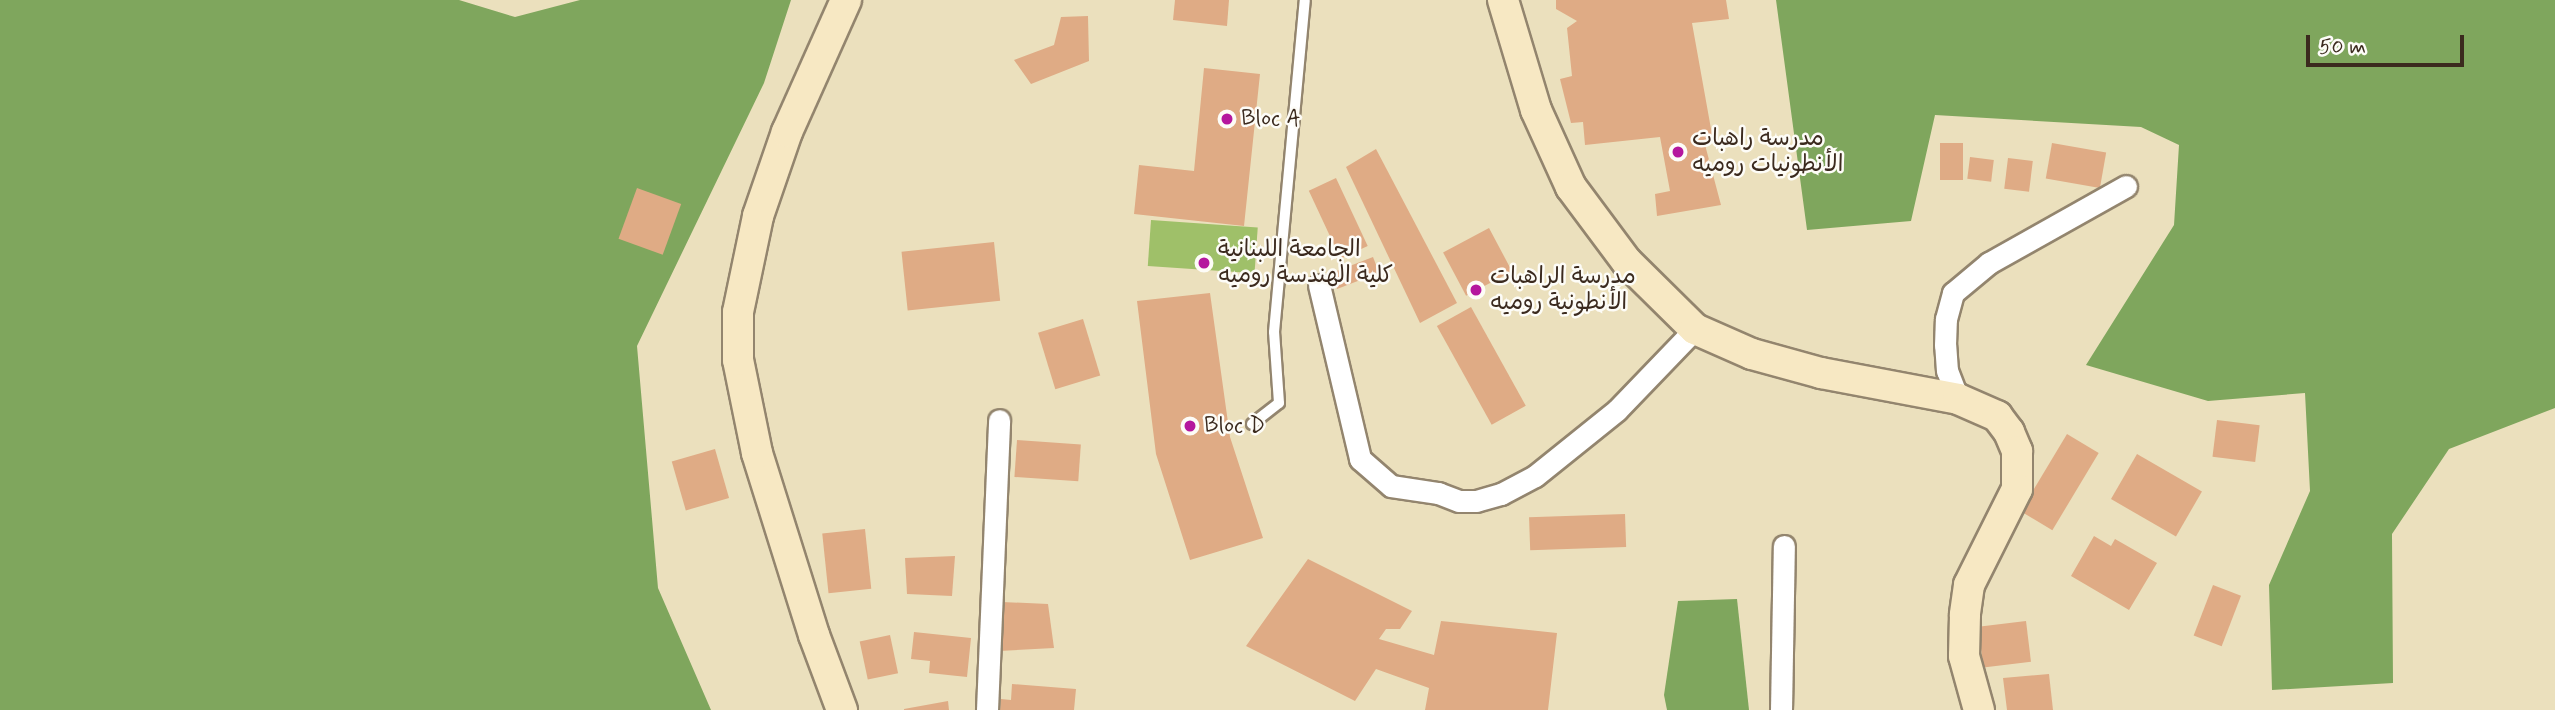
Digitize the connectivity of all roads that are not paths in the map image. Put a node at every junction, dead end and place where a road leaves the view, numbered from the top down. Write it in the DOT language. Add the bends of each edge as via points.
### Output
graph roads {
  1 [pos="846,0"];
  2 [pos="1305,0"];
  3 [pos="1503,0"];
  4 [pos="2126,186"];
  5 [pos="1320,285"];
  6 [pos="1695,330"];
  7 [pos="1958,399"];
  8 [pos="999,420"];
  9 [pos="1252,424"];
  10 [pos="1784,546"];
  11 [pos="842,710"];
  12 [pos="987,710"];
  13 [pos="1781,710"];
  14 [pos="1979,710"];
  1 -- 11 [label="street" via="782,144 752,238 737,312 738,360 754,440"];
  2 -- 9 [label="lane" via="1274,332 1279,403"];
  3 -- 6 [label="street" via="1536,110 1571,187 1627,262"];
  4 -- 7 [label="street" via="1989,263 1953,293 1945,345 1947,371"];
  5 -- 6 [label="street" via="1360,459 1391,486 1459,501 1501,494 1535,475 1617,410"];
  6 -- 7 [label="street" via="1752,354 1821,373"];
  7 -- 14 [label="street" via="1997,416 2017,451 2019,469 2017,489 1969,585 1964,656"];
  8 -- 12 [label="street"];
  10 -- 13 [label="street"];
}
